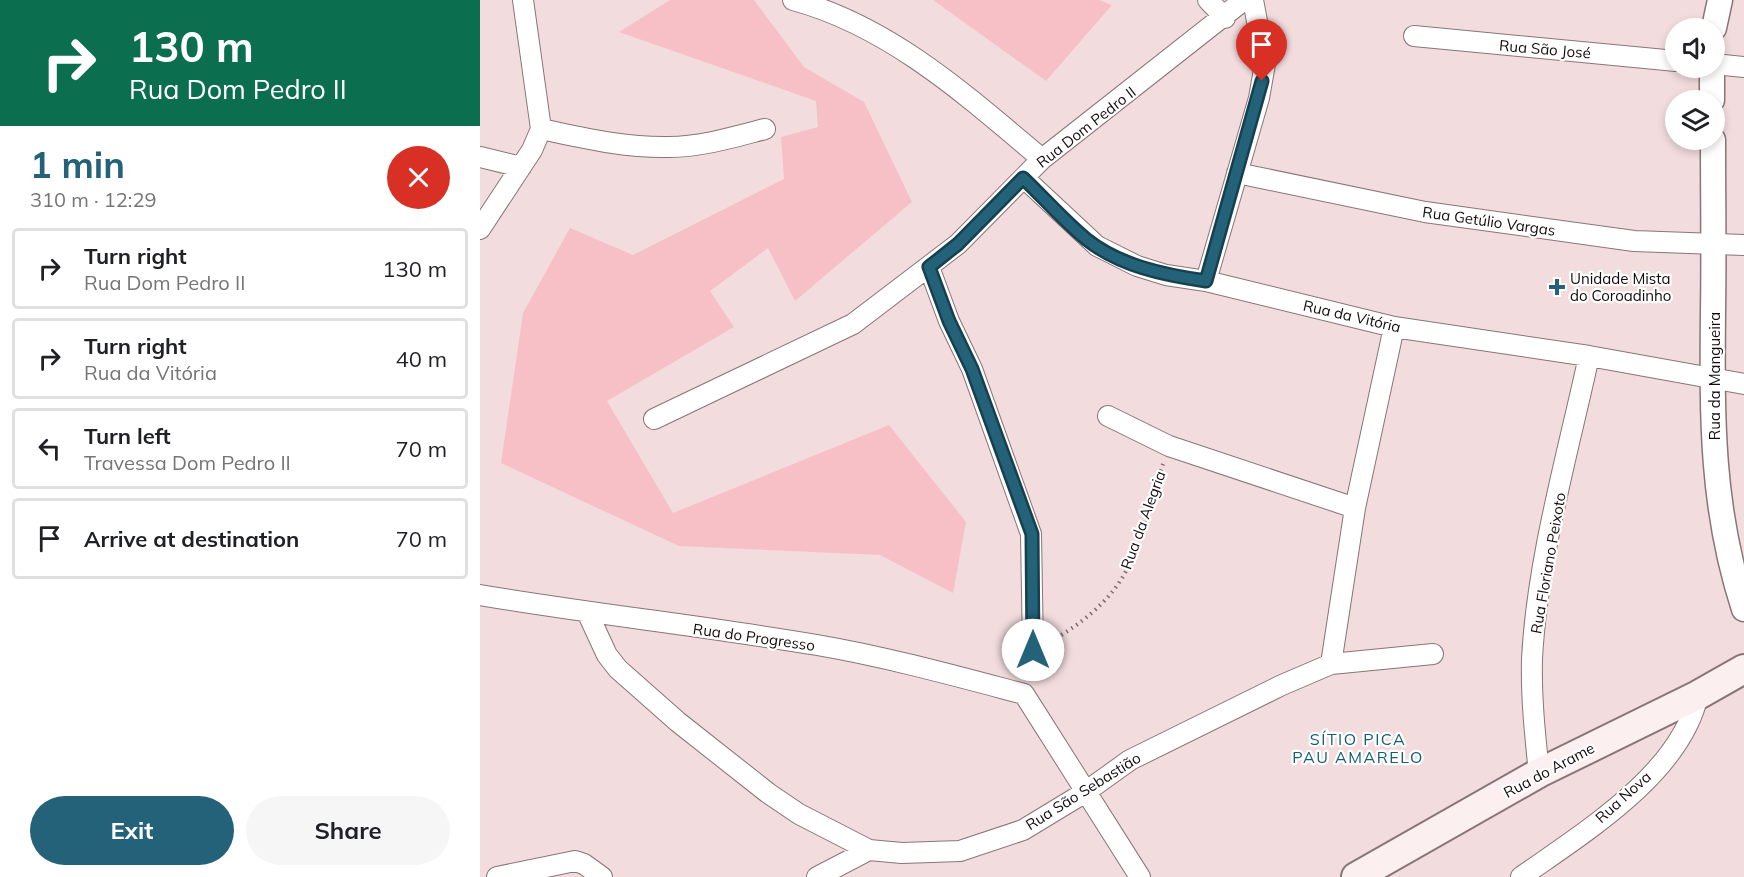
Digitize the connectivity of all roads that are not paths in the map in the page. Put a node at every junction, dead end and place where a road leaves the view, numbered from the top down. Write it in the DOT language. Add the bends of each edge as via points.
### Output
graph roads {
  1 [pos="523,0"];
  2 [pos="793,0"];
  3 [pos="1208,0"];
  4 [pos="1244,0"];
  5 [pos="1253,0"];
  6 [pos="1720,0"];
  7 [pos="1225,18"];
  8 [pos="1716,18"];
  9 [pos="1414,36"];
  10 [pos="1665,60"];
  11 [pos="1725,66"];
  12 [pos="1744,67"];
  13 [pos="541,129"];
  14 [pos="765,129"];
  15 [pos="1713,150"];
  16 [pos="480,157"];
  17 [pos="1042,159"];
  18 [pos="521,166"];
  19 [pos="1237,173"];
  20 [pos="1023,178"];
  21 [pos="480,229"];
  22 [pos="1714,243"];
  23 [pos="1744,245"];
  24 [pos="929,267"];
  25 [pos="1206,281"];
  26 [pos="1394,327"];
  27 [pos="1589,356"];
  28 [pos="1713,378"];
  29 [pos="1744,384"];
  30 [pos="1108,416"];
  31 [pos="654,418"];
  32 [pos="1355,508"];
  33 [pos="480,595"];
  34 [pos="1744,609"];
  35 [pos="588,614"];
  36 [pos="1033,650"];
  37 [pos="1433,654"];
  38 [pos="1331,664"];
  39 [pos="1744,669"];
  40 [pos="1698,695"];
  41 [pos="1539,773"];
  42 [pos="1084,793"];
  43 [pos="869,850"];
  44 [pos="497,877"];
  45 [pos="602,877"];
  46 [pos="817,877"];
  47 [pos="1140,877"];
  48 [pos="1356,877"];
  49 [pos="1521,877"];
  1 -- 13 [label="street"];
  2 -- 17 [label="street" via="874,32 951,83"];
  3 -- 7 [label="street"];
  4 -- 7 [label="street, Rua Dom Pedro II"];
  5 -- 19 [label="street" via="1265,64"];
  6 -- 8 [label="street"];
  7 -- 17 [label="street, Rua Dom Pedro II"];
  9 -- 10 [label="street, Rua São José"];
  11 -- 12 [label="street"];
  13 -- 14 [label="street" via="599,142 668,147"];
  13 -- 18 [label="street"];
  15 -- 22 [label="street, Rua da Mangueira"];
  16 -- 18 [label="street"];
  17 -- 20 [label="street, Rua Dom Pedro II"];
  18 -- 21 [label="street"];
  19 -- 22 [label="street, Rua Getúlio Vargas" via="1425,212 1634,241"];
  19 -- 25 [label="street"];
  20 -- 24 [label="street, Rua Dom Pedro II" via="958,244"];
  20 -- 25 [label="street, Rua da Vitória" via="1097,246 1137,266"];
  22 -- 23 [label="street, Rua Getúlio Vargas"];
  22 -- 28 [label="street, Rua da Mangueira"];
  24 -- 31 [label="street, Rua Dom Pedro II" via="853,324"];
  24 -- 36 [label="street" via="972,369 1032,534"];
  25 -- 26 [label="street, Rua da Vitória"];
  26 -- 27 [label="street, Rua da Vitória"];
  26 -- 32 [label="street"];
  27 -- 28 [label="street, Rua da Vitória"];
  27 -- 41 [label="street, Rua Floriano Peixoto" via="1545,558 1536,620 1532,707"];
  28 -- 29 [label="street, Rua da Vitória"];
  28 -- 34 [label="street, Rua da Mangueira" via="1721,521"];
  30 -- 32 [label="street" via="1169,446"];
  32 -- 38 [label="street"];
  33 -- 35 [label="street, Rua do Progresso"];
  35 -- 42 [label="street, Rua do Progresso" via="818,645 1024,694"];
  35 -- 43 [label="street, Rua São Sebastião" via="618,669 678,722 791,809"];
  37 -- 38 [label="street, Rua São Sebastião"];
  38 -- 42 [label="street, Rua São Sebastião" via="1130,760"];
  39 -- 40 [label="main road, Rua do Arame"];
  40 -- 41 [label="main road, Rua do Arame"];
  40 -- 49 [label="street, Rua Nova" via="1687,730 1675,748 1628,798"];
  41 -- 48 [label="main road, Rua do Arame"];
  42 -- 43 [label="street, Rua São Sebastião" via="1023,830 960,851 930,854"];
  42 -- 47 [label="street"];
  43 -- 46 [label="street"];
  44 -- 45 [label="street" via="575,861"];
}
